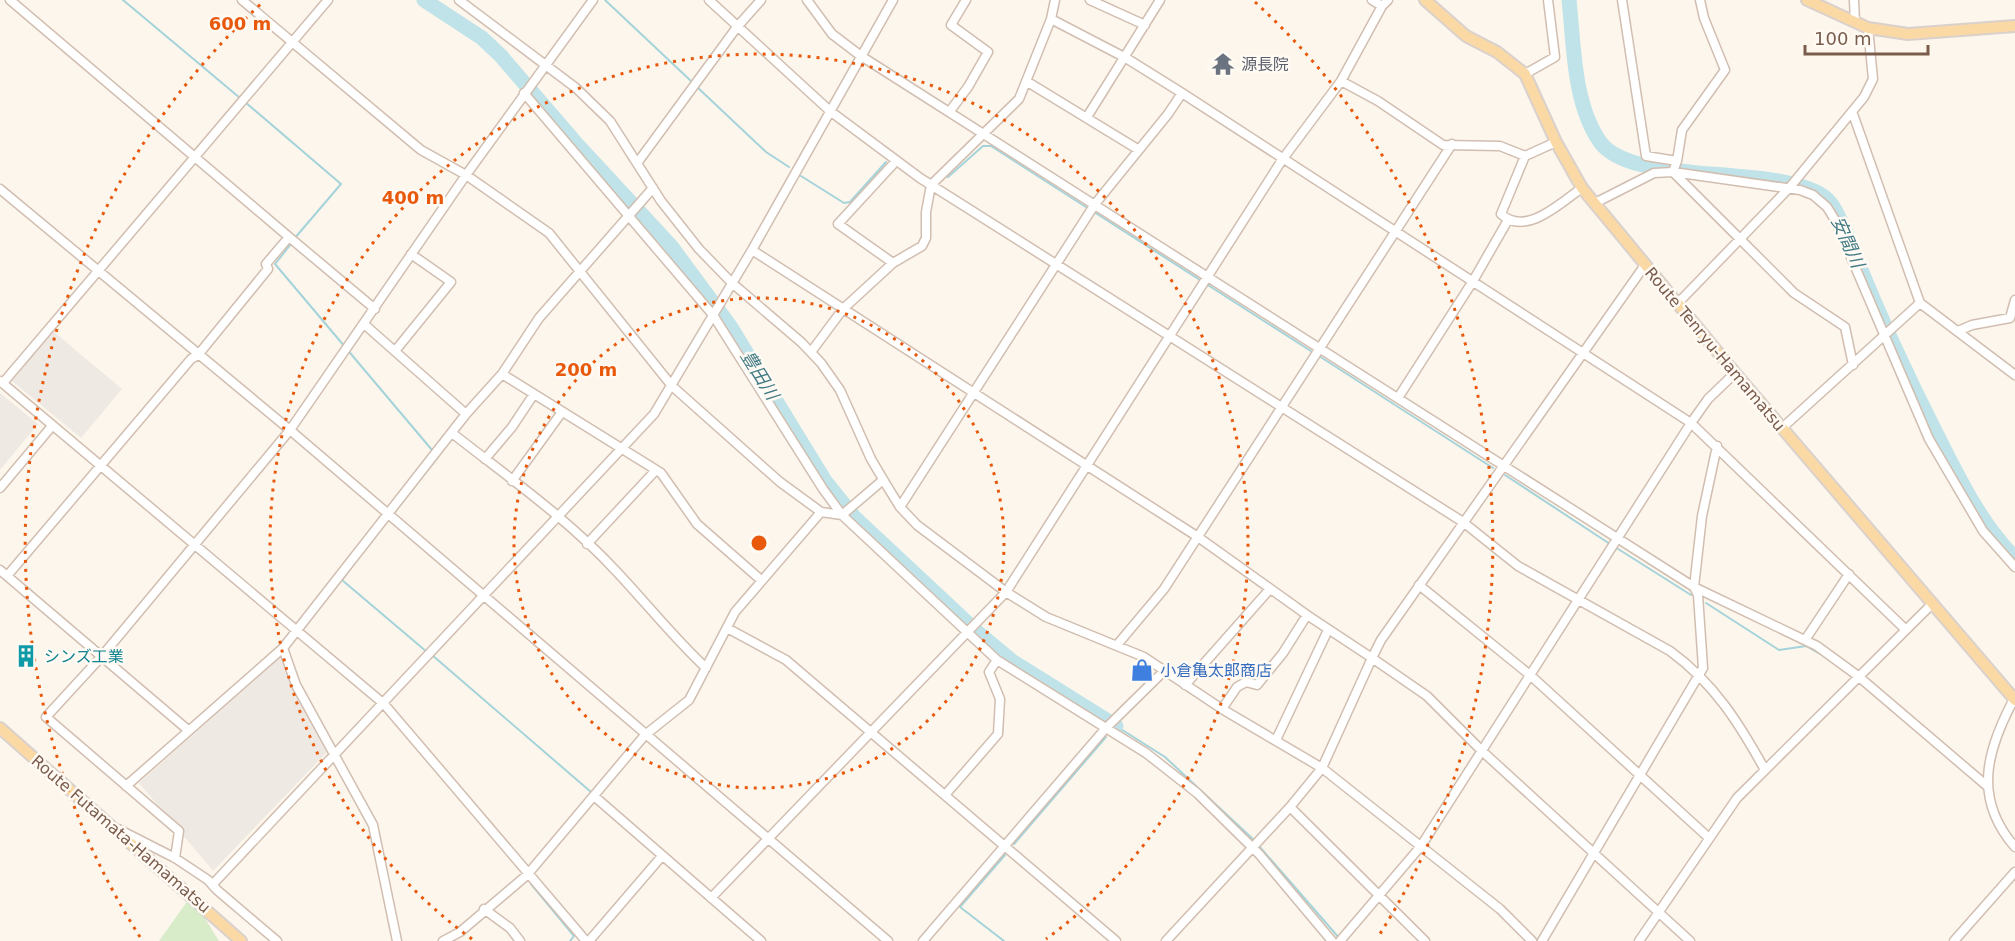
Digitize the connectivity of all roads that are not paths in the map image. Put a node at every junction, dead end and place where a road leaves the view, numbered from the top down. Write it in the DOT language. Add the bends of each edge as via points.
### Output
graph roads {
  1 [pos="10,0"];
  2 [pos="242,0"];
  3 [pos="328,0"];
  4 [pos="460,0"];
  5 [pos="593,0"];
  6 [pos="709,0"];
  7 [pos="761,0"];
  8 [pos="807,0"];
  9 [pos="893,0"];
  10 [pos="966,0"];
  11 [pos="1055,0"];
  12 [pos="1090,0"];
  13 [pos="1160,0"];
  14 [pos="1372,0"];
  15 [pos="1425,0"];
  16 [pos="1548,0"];
  17 [pos="1622,0"];
  18 [pos="1700,0"];
  19 [pos="1808,0"];
  20 [pos="1854,0"];
  21 [pos="1385,3"];
  22 [pos="1051,19"];
  23 [pos="1855,22"];
  24 [pos="1145,25"];
  25 [pos="2015,26"];
  26 [pos="737,27"];
  27 [pos="1868,28"];
  28 [pos="292,42"];
  29 [pos="861,56"];
  30 [pos="1126,58"];
  31 [pos="546,64"];
  32 [pos="1525,74"];
  33 [pos="1026,81"];
  34 [pos="1341,81"];
  35 [pos="525,92"];
  36 [pos="1182,93"];
  37 [pos="830,111"];
  38 [pos="950,111"];
  39 [pos="1853,114"];
  40 [pos="1087,117"];
  41 [pos="985,134"];
  42 [pos="1556,142"];
  43 [pos="1452,144"];
  44 [pos="1139,150"];
  45 [pos="1525,156"];
  46 [pos="195,157"];
  47 [pos="1282,160"];
  48 [pos="896,161"];
  49 [pos="638,162"];
  50 [pos="1675,168"];
  51 [pos="466,175"];
  52 [pos="931,185"];
  53 [pos="1792,185"];
  54 [pos="653,188"];
  55 [pos="1582,188"];
  56 [pos="0,189"];
  57 [pos="1594,203"];
  58 [pos="1092,208"];
  59 [pos="629,214"];
  60 [pos="1508,220"];
  61 [pos="1394,230"];
  62 [pos="1740,239"];
  63 [pos="293,240"];
  64 [pos="752,250"];
  65 [pos="411,254"];
  66 [pos="893,263"];
  67 [pos="1056,264"];
  68 [pos="1645,265"];
  69 [pos="98,270"];
  70 [pos="577,271"];
  71 [pos="1207,277"];
  72 [pos="1473,281"];
  73 [pos="732,282"];
  74 [pos="2015,300"];
  75 [pos="1920,303"];
  76 [pos="1677,304"];
  77 [pos="375,309"];
  78 [pos="843,309"];
  79 [pos="713,314"];
  80 [pos="364,324"];
  81 [pos="1958,331"];
  82 [pos="1887,334"];
  83 [pos="1169,336"];
  84 [pos="1320,349"];
  85 [pos="395,351"];
  86 [pos="811,352"];
  87 [pos="1582,352"];
  88 [pos="198,355"];
  89 [pos="1854,365"];
  90 [pos="1735,373"];
  91 [pos="502,374"];
  92 [pos="2015,375"];
  93 [pos="2,382"];
  94 [pos="672,386"];
  95 [pos="974,393"];
  96 [pos="534,394"];
  97 [pos="1398,398"];
  98 [pos="1282,408"];
  99 [pos="562,412"];
  100 [pos="466,414"];
  101 [pos="1691,423"];
  102 [pos="52,426"];
  103 [pos="1782,428"];
  104 [pos="290,430"];
  105 [pos="453,433"];
  106 [pos="1717,446"];
  107 [pos="622,450"];
  108 [pos="484,459"];
  109 [pos="1087,465"];
  110 [pos="101,466"];
  111 [pos="1503,466"];
  112 [pos="656,470"];
  113 [pos="883,480"];
  114 [pos="512,481"];
  115 [pos="0,488"];
  116 [pos="900,507"];
  117 [pos="821,512"];
  118 [pos="388,515"];
  119 [pos="842,515"];
  120 [pos="558,517"];
  121 [pos="1463,522"];
  122 [pos="1198,537"];
  123 [pos="194,543"];
  124 [pos="1614,543"];
  125 [pos="587,544"];
  126 [pos="2015,567"];
  127 [pos="0,570"];
  128 [pos="1849,574"];
  129 [pos="8,576"];
  130 [pos="761,580"];
  131 [pos="1419,585"];
  132 [pos="1694,587"];
  133 [pos="1270,589"];
  134 [pos="1006,592"];
  135 [pos="483,597"];
  136 [pos="1578,600"];
  137 [pos="1932,604"];
  138 [pos="1307,615"];
  139 [pos="727,628"];
  140 [pos="1905,629"];
  141 [pos="1328,630"];
  142 [pos="296,632"];
  143 [pos="967,632"];
  144 [pos="1805,640"];
  145 [pos="1116,645"];
  146 [pos="283,648"];
  147 [pos="102,656"];
  148 [pos="1372,658"];
  149 [pos="997,660"];
  150 [pos="706,668"];
  151 [pos="1164,670"];
  152 [pos="1530,675"];
  153 [pos="1699,675"];
  154 [pos="1858,676"];
  155 [pos="1185,685"];
  156 [pos="2015,700"];
  157 [pos="384,704"];
  158 [pos="1222,709"];
  159 [pos="0,728"];
  160 [pos="1106,728"];
  161 [pos="188,730"];
  162 [pos="871,731"];
  163 [pos="645,735"];
  164 [pos="1276,740"];
  165 [pos="1482,751"];
  166 [pos="335,754"];
  167 [pos="1322,768"];
  168 [pos="1765,770"];
  169 [pos="1640,774"];
  170 [pos="126,786"];
  171 [pos="1987,786"];
  172 [pos="945,795"];
  173 [pos="594,796"];
  174 [pos="1290,807"];
  175 [pos="110,825"];
  176 [pos="768,837"];
  177 [pos="1709,838"];
  178 [pos="1256,844"];
  179 [pos="1005,845"];
  180 [pos="1421,846"];
  181 [pos="2015,847"];
  182 [pos="1593,852"];
  183 [pos="662,856"];
  184 [pos="175,858"];
  185 [pos="2015,872"];
  186 [pos="526,875"];
  187 [pos="213,884"];
  188 [pos="1379,896"];
  189 [pos="711,898"];
  190 [pos="484,909"];
  191 [pos="1660,912"];
  192 [pos="1343,938"];
  193 [pos="241,941"];
  194 [pos="277,941"];
  195 [pos="397,941"];
  196 [pos="443,941"];
  197 [pos="520,941"];
  198 [pos="587,941"];
  199 [pos="761,941"];
  200 [pos="888,941"];
  201 [pos="923,941"];
  202 [pos="1116,941"];
  203 [pos="1166,941"];
  204 [pos="1332,941"];
  205 [pos="1425,941"];
  206 [pos="1532,941"];
  207 [pos="1542,941"];
  208 [pos="1640,941"];
  209 [pos="1690,941"];
  210 [pos="1954,941"];
  1 -- 46 [label="street"];
  2 -- 28 [label="street"];
  3 -- 28 [label="street"];
  4 -- 31 [label="street"];
  5 -- 31 [label="street"];
  6 -- 26 [label="street"];
  7 -- 26 [label="street"];
  8 -- 29 [label="street" via="831,34"];
  9 -- 29 [label="street"];
  10 -- 38 [label="street" via="951,26 988,52"];
  11 -- 22 [label="street"];
  12 -- 24 [label="street"];
  13 -- 24 [label="street"];
  14 -- 21 [label="street"];
  15 -- 32 [label="main road, Route Tenryu-Hamamatsu" via="1466,36 1497,52"];
  16 -- 32 [label="street" via="1555,57"];
  17 -- 50 [label="street" via="1646,156"];
  18 -- 50 [label="street" via="1725,70 1682,130"];
  19 -- 23 [label="main road"];
  20 -- 23 [label="street"];
  21 -- 34 [label="street"];
  22 -- 30 [label="street"];
  22 -- 33 [label="street"];
  23 -- 27 [label="main road"];
  24 -- 30 [label="street"];
  25 -- 27 [label="main road" via="1908,34"];
  26 -- 37 [label="street"];
  26 -- 49 [label="street"];
  27 -- 39 [label="street" via="1872,84"];
  28 -- 46 [label="street"];
  28 -- 51 [label="street" via="421,150"];
  29 -- 37 [label="street"];
  29 -- 38 [label="street"];
  30 -- 36 [label="street"];
  30 -- 40 [label="street"];
  31 -- 35 [label="street"];
  31 -- 49 [label="street" via="610,121"];
  32 -- 42 [label="main road, Route Tenryu-Hamamatsu"];
  33 -- 40 [label="street"];
  33 -- 41 [label="street" via="1019,99"];
  34 -- 43 [label="street" via="1443,145"];
  34 -- 47 [label="street"];
  35 -- 51 [label="street"];
  35 -- 59 [label="street"];
  36 -- 44 [label="street"];
  36 -- 47 [label="street"];
  37 -- 48 [label="street"];
  37 -- 64 [label="street"];
  38 -- 41 [label="street"];
  39 -- 53 [label="street"];
  39 -- 75 [label="street"];
  40 -- 44 [label="street"];
  41 -- 52 [label="street"];
  41 -- 58 [label="street"];
  42 -- 45 [label="street"];
  42 -- 55 [label="main road, Route Tenryu-Hamamatsu"];
  43 -- 45 [label="street" via="1500,146"];
  43 -- 61 [label="street"];
  44 -- 58 [label="street"];
  45 -- 60 [label="street" via="1501,214"];
  46 -- 63 [label="street"];
  46 -- 69 [label="street"];
  47 -- 61 [label="street"];
  47 -- 71 [label="street"];
  48 -- 52 [label="street"];
  48 -- 66 [label="street" via="838,224"];
  49 -- 54 [label="street"];
  50 -- 53 [label="street"];
  50 -- 57 [label="street" via="1654,173"];
  50 -- 62 [label="street"];
  51 -- 65 [label="street"];
  51 -- 70 [label="street" via="549,233"];
  52 -- 66 [label="street" via="926,238 922,246"];
  52 -- 67 [label="street"];
  53 -- 62 [label="street"];
  53 -- 82 [label="street" via="1827,207"];
  54 -- 59 [label="street"];
  54 -- 73 [label="street" via="699,249"];
  55 -- 57 [label="main road, Route Tenryu-Hamamatsu"];
  55 -- 60 [label="street" via="1527,222"];
  56 -- 69 [label="street"];
  57 -- 68 [label="main road, Route Tenryu-Hamamatsu"];
  58 -- 67 [label="street"];
  58 -- 71 [label="street"];
  59 -- 70 [label="street"];
  59 -- 79 [label="street"];
  60 -- 72 [label="street"];
  61 -- 72 [label="street"];
  61 -- 84 [label="street"];
  62 -- 76 [label="street"];
  62 -- 89 [label="street" via="1794,293 1845,327"];
  63 -- 77 [label="street"];
  63 -- 88 [label="street" via="266,264 268,269"];
  64 -- 73 [label="street"];
  64 -- 78 [label="street"];
  65 -- 77 [label="street"];
  65 -- 85 [label="street" via="452,282"];
  66 -- 78 [label="street"];
  67 -- 83 [label="street"];
  67 -- 95 [label="street"];
  68 -- 76 [label="main road, Route Tenryu-Hamamatsu"];
  68 -- 87 [label="street"];
  69 -- 88 [label="street"];
  69 -- 93 [label="street"];
  70 -- 91 [label="street" via="539,318"];
  70 -- 94 [label="street"];
  71 -- 83 [label="street"];
  71 -- 84 [label="street"];
  72 -- 87 [label="street"];
  72 -- 97 [label="street"];
  73 -- 79 [label="street"];
  73 -- 86 [label="street"];
  74 -- 81 [label="street" via="2010,318"];
  75 -- 81 [label="street"];
  75 -- 82 [label="street"];
  76 -- 90 [label="main road, Route Tenryu-Hamamatsu"];
  77 -- 80 [label="street"];
  78 -- 86 [label="street"];
  78 -- 95 [label="street"];
  79 -- 94 [label="street"];
  79 -- 119 [label="street"];
  80 -- 85 [label="street"];
  80 -- 104 [label="street"];
  81 -- 92 [label="street"];
  82 -- 89 [label="street"];
  82 -- 126 [label="street" via="1929,440 1983,531"];
  83 -- 98 [label="street"];
  83 -- 109 [label="street"];
  84 -- 97 [label="street"];
  84 -- 98 [label="street"];
  85 -- 100 [label="street"];
  86 -- 113 [label="street" via="840,390"];
  87 -- 101 [label="street"];
  87 -- 111 [label="street"];
  88 -- 104 [label="street"];
  88 -- 110 [label="street"];
  89 -- 103 [label="street"];
  90 -- 101 [label="street" via="1708,399"];
  90 -- 103 [label="main road, Route Tenryu-Hamamatsu"];
  91 -- 96 [label="street"];
  91 -- 100 [label="street"];
  93 -- 102 [label="street"];
  94 -- 107 [label="street" via="654,414"];
  94 -- 117 [label="street" via="780,482"];
  95 -- 109 [label="street"];
  95 -- 116 [label="street"];
  96 -- 99 [label="street"];
  96 -- 108 [label="street"];
  97 -- 111 [label="street"];
  98 -- 121 [label="street"];
  98 -- 122 [label="street"];
  99 -- 107 [label="street"];
  99 -- 114 [label="street"];
  100 -- 105 [label="street"];
  101 -- 106 [label="street"];
  101 -- 124 [label="street"];
  102 -- 110 [label="street"];
  102 -- 115 [label="street"];
  103 -- 137 [label="main road, Route Tenryu-Hamamatsu"];
  104 -- 118 [label="street"];
  104 -- 123 [label="street"];
  105 -- 108 [label="street"];
  105 -- 118 [label="street"];
  106 -- 128 [label="street"];
  106 -- 132 [label="street" via="1702,516"];
  107 -- 112 [label="street"];
  107 -- 120 [label="street"];
  108 -- 114 [label="street"];
  109 -- 122 [label="street"];
  109 -- 134 [label="street"];
  110 -- 123 [label="street"];
  110 -- 129 [label="street"];
  111 -- 121 [label="street"];
  111 -- 124 [label="street"];
  112 -- 125 [label="street"];
  112 -- 130 [label="street" via="697,524"];
  113 -- 116 [label="street"];
  113 -- 119 [label="street"];
  114 -- 120 [label="street"];
  116 -- 134 [label="street" via="932,537"];
  117 -- 119 [label="street"];
  117 -- 130 [label="street"];
  118 -- 135 [label="street"];
  118 -- 142 [label="street"];
  119 -- 143 [label="street"];
  120 -- 125 [label="street"];
  120 -- 135 [label="street"];
  121 -- 131 [label="street"];
  121 -- 136 [label="street" via="1518,566"];
  122 -- 133 [label="street"];
  122 -- 145 [label="street" via="1164,589"];
  123 -- 142 [label="street"];
  123 -- 147 [label="street"];
  124 -- 132 [label="street"];
  124 -- 136 [label="street"];
  125 -- 150 [label="street"];
  127 -- 129 [label="street"];
  128 -- 140 [label="street"];
  128 -- 144 [label="street"];
  129 -- 147 [label="street"];
  130 -- 139 [label="street"];
  131 -- 148 [label="street"];
  131 -- 152 [label="street"];
  132 -- 144 [label="street"];
  132 -- 153 [label="street" via="1698,595 1703,668"];
  133 -- 138 [label="street"];
  133 -- 155 [label="street"];
  134 -- 143 [label="street"];
  134 -- 145 [label="street" via="1046,617"];
  135 -- 157 [label="street"];
  135 -- 163 [label="street"];
  136 -- 152 [label="street"];
  136 -- 153 [label="street" via="1670,651"];
  137 -- 140 [label="street"];
  137 -- 156 [label="main road, Route Tenryu-Hamamatsu"];
  138 -- 141 [label="street"];
  138 -- 158 [label="street" via="1284,653 1257,685 1246,681 1237,687"];
  139 -- 150 [label="street"];
  139 -- 162 [label="street" via="786,660"];
  140 -- 154 [label="street"];
  141 -- 148 [label="street"];
  141 -- 164 [label="street"];
  142 -- 146 [label="street"];
  142 -- 157 [label="street"];
  143 -- 149 [label="street"];
  143 -- 162 [label="street"];
  144 -- 154 [label="street"];
  145 -- 151 [label="street"];
  146 -- 161 [label="street"];
  146 -- 166 [label="street" via="296,685"];
  147 -- 161 [label="street"];
  147 -- 170 [label="street" via="46,717"];
  148 -- 165 [label="street" via="1427,696"];
  148 -- 167 [label="street"];
  149 -- 160 [label="street"];
  149 -- 172 [label="street" via="989,672 1000,699 998,734"];
  150 -- 163 [label="street" via="689,700"];
  151 -- 155 [label="street"];
  151 -- 160 [label="street"];
  152 -- 165 [label="street"];
  152 -- 169 [label="street"];
  153 -- 168 [label="street" via="1732,713"];
  153 -- 169 [label="street"];
  154 -- 168 [label="street"];
  154 -- 171 [label="street"];
  155 -- 158 [label="street"];
  156 -- 171 [label="street" via="1994,747"];
  157 -- 166 [label="street"];
  157 -- 186 [label="street"];
  158 -- 164 [label="street"];
  159 -- 175 [label="main road, Route Futamata-Hamamatsu"];
  160 -- 178 [label="street" via="1177,776"];
  160 -- 179 [label="street"];
  161 -- 170 [label="street"];
  162 -- 172 [label="street"];
  162 -- 176 [label="street"];
  163 -- 173 [label="street"];
  163 -- 176 [label="street"];
  164 -- 167 [label="street"];
  165 -- 180 [label="street"];
  165 -- 182 [label="street"];
  166 -- 187 [label="street"];
  166 -- 195 [label="street" via="373,825"];
  167 -- 174 [label="street"];
  167 -- 180 [label="street"];
  168 -- 177 [label="street" via="1737,798"];
  169 -- 177 [label="street"];
  169 -- 182 [label="street"];
  170 -- 184 [label="street" via="179,831"];
  171 -- 181 [label="street" via="1992,812"];
  172 -- 179 [label="street"];
  173 -- 183 [label="street"];
  173 -- 186 [label="street"];
  174 -- 178 [label="street"];
  174 -- 188 [label="street"];
  175 -- 184 [label="street"];
  175 -- 193 [label="main road, Route Futamata-Hamamatsu"];
  176 -- 189 [label="street"];
  176 -- 200 [label="street"];
  177 -- 191 [label="street"];
  178 -- 203 [label="street"];
  178 -- 204 [label="street"];
  179 -- 201 [label="street"];
  179 -- 202 [label="street"];
  180 -- 188 [label="street"];
  180 -- 206 [label="street" via="1500,909"];
  182 -- 191 [label="street"];
  182 -- 207 [label="street"];
  183 -- 189 [label="street"];
  183 -- 198 [label="street"];
  184 -- 187 [label="street"];
  185 -- 210 [label="street"];
  186 -- 190 [label="street"];
  186 -- 198 [label="street"];
  187 -- 194 [label="street"];
  188 -- 192 [label="street"];
  188 -- 205 [label="street"];
  189 -- 199 [label="street"];
  190 -- 196 [label="street" via="460,932"];
  190 -- 197 [label="street" via="510,928"];
  191 -- 208 [label="street"];
  191 -- 209 [label="street"];
}
